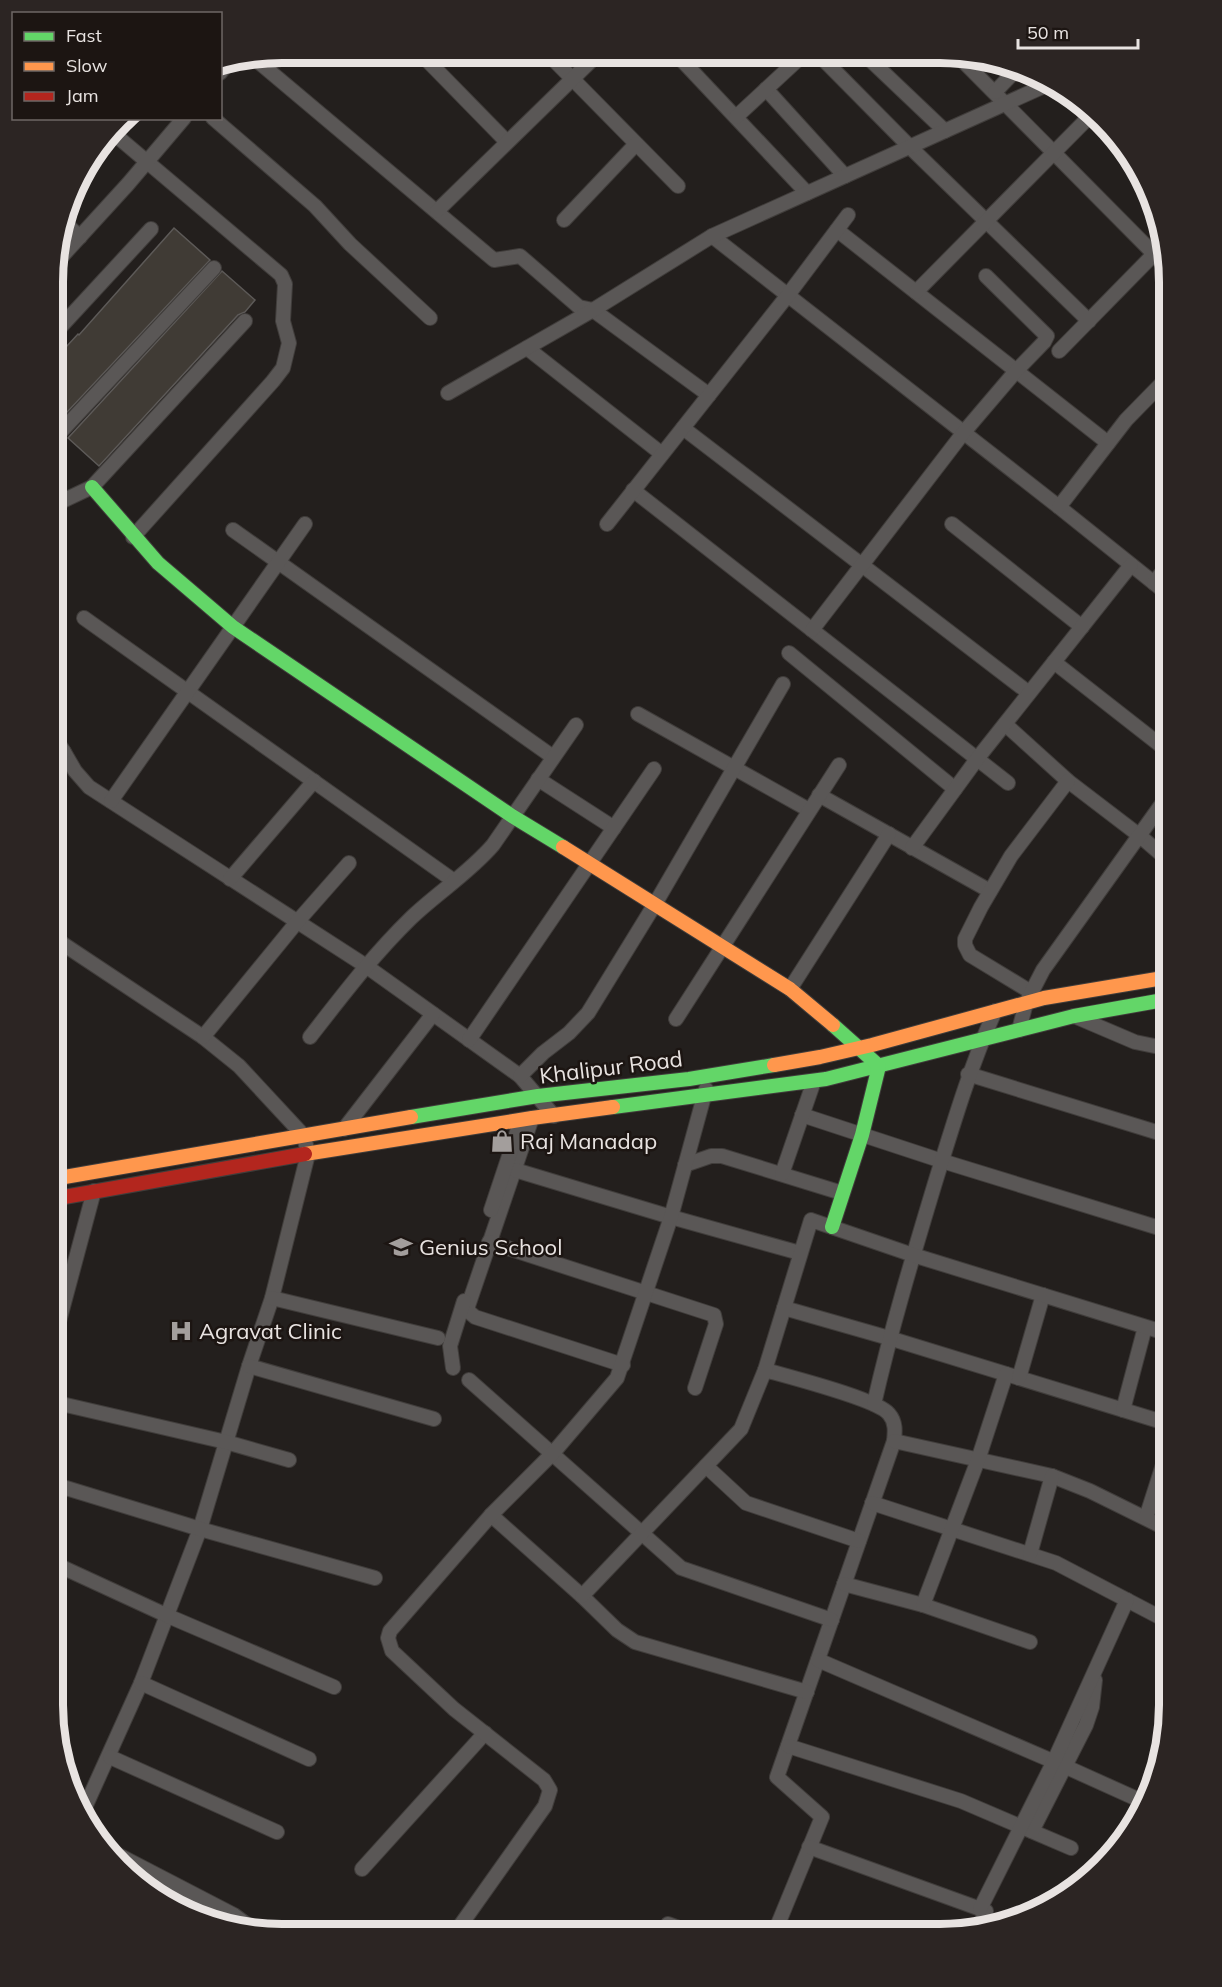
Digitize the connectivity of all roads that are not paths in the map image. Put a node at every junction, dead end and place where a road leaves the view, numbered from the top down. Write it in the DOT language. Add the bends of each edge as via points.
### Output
graph roads {
  1 [pos="430,63"];
  2 [pos="557,63"];
  3 [pos="589,63"];
  4 [pos="685,63"];
  5 [pos="794,63"];
  6 [pos="827,63"];
  7 [pos="873,63"];
  8 [pos="262,64"];
  9 [pos="967,65"];
  10 [pos="1011,75"];
  11 [pos="572,79"];
  12 [pos="1040,88"];
  13 [pos="766,90"];
  14 [pos="995,92"];
  15 [pos="1006,103"];
  16 [pos="736,117"];
  17 [pos="1087,119"];
  18 [pos="182,120"];
  19 [pos="215,120"];
  20 [pos="945,131"];
  21 [pos="118,137"];
  22 [pos="507,142"];
  23 [pos="636,144"];
  24 [pos="910,147"];
  25 [pos="1054,152"];
  26 [pos="147,162"];
  27 [pos="844,177"];
  28 [pos="678,186"];
  29 [pos="807,193"];
  30 [pos="437,211"];
  31 [pos="848,215"];
  32 [pos="564,220"];
  33 [pos="986,220"];
  34 [pos="70,227"];
  35 [pos="151,229"];
  36 [pos="837,230"];
  37 [pos="712,236"];
  38 [pos="80,237"];
  39 [pos="1156,248"];
  40 [pos="1157,251"];
  41 [pos="65,253"];
  42 [pos="214,268"];
  43 [pos="986,276"];
  44 [pos="916,292"];
  45 [pos="788,296"];
  46 [pos="593,310"];
  47 [pos="430,318"];
  48 [pos="245,321"];
  49 [pos="1089,321"];
  50 [pos="63,324"];
  51 [pos="528,348"];
  52 [pos="1059,351"];
  53 [pos="1016,371"];
  54 [pos="1159,386"];
  55 [pos="448,393"];
  56 [pos="709,395"];
  57 [pos="683,428"];
  58 [pos="63,429"];
  59 [pos="964,432"];
  60 [pos="1108,443"];
  61 [pos="662,454"];
  62 [pos="92,487"];
  63 [pos="633,490"];
  64 [pos="63,501"];
  65 [pos="1059,507"];
  66 [pos="305,524"];
  67 [pos="607,524"];
  68 [pos="952,524"];
  69 [pos="233,530"];
  70 [pos="134,537"];
  71 [pos="278,563"];
  72 [pos="862,564"];
  73 [pos="1131,565"];
  74 [pos="1159,576"];
  75 [pos="1154,583"];
  76 [pos="1159,587"];
  77 [pos="84,618"];
  78 [pos="233,627"];
  79 [pos="1082,627"];
  80 [pos="812,630"];
  81 [pos="789,653"];
  82 [pos="1054,662"];
  83 [pos="783,684"];
  84 [pos="188,691"];
  85 [pos="1029,693"];
  86 [pos="638,714"];
  87 [pos="1005,724"];
  88 [pos="576,725"];
  89 [pos="1159,744"];
  90 [pos="553,757"];
  91 [pos="63,759"];
  92 [pos="977,759"];
  93 [pos="839,765"];
  94 [pos="734,768"];
  95 [pos="654,769"];
  96 [pos="538,780"];
  97 [pos="314,781"];
  98 [pos="1068,781"];
  99 [pos="1008,783"];
  100 [pos="955,789"];
  101 [pos="819,795"];
  102 [pos="111,801"];
  103 [pos="1159,808"];
  104 [pos="809,810"];
  105 [pos="512,816"];
  106 [pos="614,828"];
  107 [pos="889,834"];
  108 [pos="1140,836"];
  109 [pos="912,848"];
  110 [pos="1159,852"];
  111 [pos="350,863"];
  112 [pos="590,864"];
  113 [pos="230,879"];
  114 [pos="454,881"];
  115 [pos="990,891"];
  116 [pos="655,904"];
  117 [pos="297,922"];
  118 [pos="63,944"];
  119 [pos="723,945"];
  120 [pos="366,966"];
  121 [pos="1159,979"];
  122 [pos="790,989"];
  123 [pos="1028,998"];
  124 [pos="1159,1001"];
  125 [pos="994,1011"];
  126 [pos="433,1014"];
  127 [pos="1074,1016"];
  128 [pos="676,1019"];
  129 [pos="1019,1030"];
  130 [pos="203,1037"];
  131 [pos="310,1037"];
  132 [pos="469,1040"];
  133 [pos="982,1040"];
  134 [pos="1159,1047"];
  135 [pos="861,1048"];
  136 [pos="879,1066"];
  137 [pos="968,1074"];
  138 [pos="709,1075"];
  139 [pos="520,1076"];
  140 [pos="814,1081"];
  141 [pos="538,1096"];
  142 [pos="704,1097"];
  143 [pos="802,1115"];
  144 [pos="554,1116"];
  145 [pos="526,1119"];
  146 [pos="344,1129"];
  147 [pos="1159,1133"];
  148 [pos="862,1135"];
  149 [pos="304,1136"];
  150 [pos="308,1154"];
  151 [pos="942,1161"];
  152 [pos="685,1165"];
  153 [pos="515,1170"];
  154 [pos="782,1174"];
  155 [pos="63,1177"];
  156 [pos="94,1191"];
  157 [pos="842,1193"];
  158 [pos="63,1197"];
  159 [pos="670,1217"];
  160 [pos="832,1227"];
  161 [pos="1159,1228"];
  162 [pos="489,1242"];
  163 [pos="801,1253"];
  164 [pos="913,1255"];
  165 [pos="645,1293"];
  166 [pos="1043,1295"];
  167 [pos="272,1298"];
  168 [pos="63,1307"];
  169 [pos="784,1308"];
  170 [pos="1145,1327"];
  171 [pos="1159,1331"];
  172 [pos="438,1338"];
  173 [pos="889,1338"];
  174 [pos="622,1365"];
  175 [pos="249,1366"];
  176 [pos="453,1368"];
  177 [pos="765,1370"];
  178 [pos="1013,1376"];
  179 [pos="468,1380"];
  180 [pos="695,1388"];
  181 [pos="63,1404"];
  182 [pos="874,1404"];
  183 [pos="1123,1410"];
  184 [pos="434,1419"];
  185 [pos="1159,1421"];
  186 [pos="894,1441"];
  187 [pos="226,1442"];
  188 [pos="553,1453"];
  189 [pos="289,1460"];
  190 [pos="978,1460"];
  191 [pos="706,1466"];
  192 [pos="1052,1476"];
  193 [pos="1159,1477"];
  194 [pos="63,1487"];
  195 [pos="872,1503"];
  196 [pos="491,1515"];
  197 [pos="1146,1518"];
  198 [pos="1159,1525"];
  199 [pos="952,1528"];
  200 [pos="201,1529"];
  201 [pos="643,1532"];
  202 [pos="860,1541"];
  203 [pos="1030,1554"];
  204 [pos="63,1568"];
  205 [pos="375,1578"];
  206 [pos="844,1584"];
  207 [pos="582,1596"];
  208 [pos="1128,1600"];
  209 [pos="923,1605"];
  210 [pos="168,1616"];
  211 [pos="1159,1617"];
  212 [pos="832,1620"];
  213 [pos="1030,1642"];
  214 [pos="818,1660"];
  215 [pos="141,1683"];
  216 [pos="334,1687"];
  217 [pos="807,1692"];
  218 [pos="484,1733"];
  219 [pos="788,1746"];
  220 [pos="110,1757"];
  221 [pos="309,1759"];
  222 [pos="1059,1763"];
  223 [pos="1137,1799"];
  224 [pos="87,1804"];
  225 [pos="1027,1829"];
  226 [pos="277,1832"];
  227 [pos="809,1847"];
  228 [pos="1071,1848"];
  229 [pos="126,1859"];
  230 [pos="362,1869"];
  231 [pos="980,1909"];
  232 [pos="241,1920"];
  233 [pos="982,1920"];
  234 [pos="461,1924"];
  235 [pos="778,1924"];
  1 -- 22 [label="street"];
  2 -- 11 [label="street"];
  3 -- 11 [label="street"];
  4 -- 16 [label="street"];
  5 -- 13 [label="street"];
  6 -- 24 [label="street"];
  7 -- 20 [label="street"];
  8 -- 30 [label="street"];
  9 -- 14 [label="street"];
  10 -- 14 [label="street"];
  11 -- 22 [label="street"];
  11 -- 23 [label="street"];
  12 -- 15 [label="street"];
  13 -- 16 [label="street"];
  13 -- 27 [label="street"];
  14 -- 15 [label="street"];
  15 -- 20 [label="street"];
  15 -- 25 [label="street"];
  16 -- 29 [label="street"];
  17 -- 25 [label="street"];
  18 -- 26 [label="street"];
  19 -- 47 [label="street" via="315,206"];
  20 -- 24 [label="street"];
  21 -- 26 [label="street"];
  22 -- 30 [label="street"];
  23 -- 28 [label="street"];
  23 -- 32 [label="street"];
  24 -- 27 [label="street"];
  24 -- 33 [label="street"];
  25 -- 33 [label="street"];
  25 -- 39 [label="street"];
  26 -- 38 [label="street"];
  26 -- 70 [label="street" via="281,275 285,284 283,321 289,343 283,368 273,381"];
  27 -- 29 [label="street"];
  29 -- 37 [label="street"];
  30 -- 46 [label="street" via="494,260 520,256 579,307"];
  31 -- 36 [label="street"];
  33 -- 44 [label="street"];
  33 -- 49 [label="street"];
  34 -- 38 [label="street"];
  35 -- 50 [label="street"];
  36 -- 44 [label="street"];
  36 -- 45 [label="street"];
  37 -- 45 [label="street"];
  37 -- 46 [label="street"];
  38 -- 41 [label="street"];
  40 -- 49 [label="street"];
  42 -- 58 [label="street"];
  43 -- 53 [label="street" via="1047,336"];
  44 -- 53 [label="street"];
  45 -- 56 [label="street"];
  45 -- 59 [label="street"];
  46 -- 51 [label="street"];
  46 -- 56 [label="street"];
  48 -- 62 [label="street"];
  49 -- 52 [label="street"];
  51 -- 55 [label="street"];
  51 -- 61 [label="street"];
  53 -- 59 [label="street"];
  53 -- 60 [label="street"];
  54 -- 60 [label="street"];
  56 -- 57 [label="street"];
  57 -- 61 [label="street"];
  57 -- 72 [label="street"];
  59 -- 65 [label="street"];
  59 -- 72 [label="street"];
  60 -- 65 [label="street"];
  61 -- 63 [label="street"];
  62 -- 64 [label="street"];
  62 -- 70 [label="street"];
  63 -- 67 [label="street"];
  63 -- 80 [label="street"];
  65 -- 73 [label="street"];
  66 -- 71 [label="street"];
  68 -- 79 [label="street"];
  69 -- 71 [label="street"];
  70 -- 78 [label="street" via="158,564"];
  71 -- 78 [label="street"];
  71 -- 90 [label="street"];
  72 -- 80 [label="street"];
  72 -- 85 [label="street"];
  73 -- 75 [label="street"];
  73 -- 79 [label="street"];
  74 -- 75 [label="street"];
  75 -- 76 [label="street"];
  77 -- 84 [label="street"];
  78 -- 84 [label="street"];
  78 -- 105 [label="street"];
  79 -- 82 [label="street"];
  80 -- 92 [label="street"];
  81 -- 100 [label="street"];
  82 -- 85 [label="street"];
  82 -- 89 [label="street"];
  83 -- 94 [label="street"];
  84 -- 97 [label="street"];
  84 -- 102 [label="street"];
  85 -- 87 [label="street"];
  86 -- 94 [label="street"];
  87 -- 92 [label="street"];
  87 -- 98 [label="street"];
  88 -- 90 [label="street"];
  90 -- 96 [label="street"];
  91 -- 102 [label="street" via="89,788"];
  92 -- 99 [label="street"];
  92 -- 100 [label="street"];
  93 -- 101 [label="street"];
  94 -- 104 [label="street"];
  94 -- 116 [label="street"];
  95 -- 106 [label="street"];
  96 -- 105 [label="street"];
  96 -- 106 [label="street"];
  97 -- 113 [label="street"];
  97 -- 114 [label="street"];
  98 -- 108 [label="street"];
  98 -- 115 [label="street" via="1011,856"];
  100 -- 109 [label="street"];
  101 -- 104 [label="street"];
  101 -- 107 [label="street"];
  102 -- 113 [label="street"];
  103 -- 108 [label="street"];
  104 -- 119 [label="street"];
  105 -- 112 [label="street"];
  105 -- 114 [label="street" via="486,853"];
  106 -- 112 [label="street"];
  107 -- 109 [label="street"];
  107 -- 122 [label="street"];
  108 -- 110 [label="street"];
  108 -- 123 [label="street" via="1043,970"];
  109 -- 115 [label="street"];
  111 -- 117 [label="street"];
  112 -- 116 [label="street"];
  112 -- 132 [label="street"];
  113 -- 117 [label="street"];
  114 -- 120 [label="street" via="411,918"];
  115 -- 123 [label="street" via="965,939 967,950"];
  116 -- 119 [label="street"];
  116 -- 139 [label="street" via="588,1013"];
  117 -- 120 [label="street"];
  117 -- 130 [label="street"];
  118 -- 130 [label="street"];
  119 -- 122 [label="street"];
  119 -- 128 [label="street"];
  120 -- 126 [label="street"];
  120 -- 131 [label="street"];
  121 -- 123 [label="street, Khalipur Road"];
  122 -- 135 [label="street"];
  123 -- 125 [label="street, Khalipur Road"];
  123 -- 129 [label="street"];
  124 -- 127 [label="street, Khalipur Road"];
  125 -- 133 [label="street"];
  125 -- 135 [label="street, Khalipur Road"];
  126 -- 132 [label="street"];
  126 -- 146 [label="street"];
  127 -- 129 [label="street, Khalipur Road"];
  127 -- 134 [label="street" via="1135,1042"];
  129 -- 133 [label="street, Khalipur Road"];
  130 -- 149 [label="street" via="239,1066"];
  132 -- 139 [label="street"];
  133 -- 136 [label="street, Khalipur Road"];
  133 -- 137 [label="street"];
  135 -- 136 [label="street"];
  135 -- 138 [label="street, Khalipur Road"];
  136 -- 140 [label="street, Khalipur Road"];
  136 -- 148 [label="street"];
  137 -- 147 [label="street"];
  137 -- 151 [label="street"];
  138 -- 141 [label="street, Khalipur Road"];
  138 -- 142 [label="street"];
  139 -- 141 [label="street"];
  140 -- 142 [label="street, Khalipur Road"];
  140 -- 143 [label="street"];
  141 -- 144 [label="street"];
  141 -- 146 [label="street, Khalipur Road"];
  142 -- 144 [label="street, Khalipur Road"];
  142 -- 152 [label="street"];
  143 -- 148 [label="street"];
  143 -- 154 [label="street"];
  144 -- 145 [label="street, Khalipur Road"];
  145 -- 150 [label="street, Khalipur Road"];
  145 -- 153 [label="street"];
  145 -- 176 [label="street" via="450,1346"];
  146 -- 149 [label="street, Khalipur Road"];
  148 -- 151 [label="street"];
  148 -- 157 [label="street"];
  149 -- 150 [label="street"];
  149 -- 155 [label="street, Khalipur Road"];
  150 -- 156 [label="street, Khalipur Road"];
  150 -- 167 [label="street"];
  151 -- 161 [label="street"];
  151 -- 164 [label="street"];
  152 -- 154 [label="street" via="722,1156"];
  152 -- 159 [label="street"];
  153 -- 159 [label="street"];
  153 -- 162 [label="street"];
  154 -- 157 [label="street"];
  156 -- 158 [label="street, Khalipur Road"];
  156 -- 168 [label="street"];
  157 -- 160 [label="street"];
  159 -- 163 [label="street"];
  159 -- 165 [label="street"];
  160 -- 163 [label="street" via="811,1220"];
  160 -- 164 [label="street"];
  162 -- 165 [label="street"];
  162 -- 174 [label="street" via="468,1305 471,1315"];
  163 -- 169 [label="street"];
  164 -- 166 [label="street"];
  164 -- 173 [label="street"];
  165 -- 174 [label="street"];
  165 -- 180 [label="street" via="714,1314 716,1324"];
  166 -- 170 [label="street"];
  166 -- 178 [label="street"];
  167 -- 172 [label="street"];
  167 -- 175 [label="street"];
  169 -- 173 [label="street"];
  169 -- 177 [label="street"];
  170 -- 171 [label="street"];
  170 -- 183 [label="street"];
  173 -- 178 [label="street"];
  173 -- 182 [label="street"];
  174 -- 188 [label="street" via="617,1378"];
  175 -- 184 [label="street"];
  175 -- 187 [label="street"];
  177 -- 182 [label="street"];
  177 -- 191 [label="street" via="741,1429"];
  178 -- 183 [label="street"];
  178 -- 190 [label="street"];
  179 -- 188 [label="street"];
  181 -- 187 [label="street"];
  182 -- 186 [label="street" via="891,1416"];
  183 -- 185 [label="street"];
  186 -- 190 [label="street"];
  186 -- 195 [label="street"];
  187 -- 189 [label="street"];
  187 -- 200 [label="street"];
  188 -- 196 [label="street"];
  188 -- 201 [label="street"];
  190 -- 192 [label="street"];
  190 -- 199 [label="street"];
  191 -- 201 [label="street"];
  191 -- 202 [label="street" via="747,1503"];
  192 -- 197 [label="street"];
  192 -- 203 [label="street"];
  193 -- 197 [label="street"];
  194 -- 200 [label="street"];
  195 -- 199 [label="street"];
  195 -- 202 [label="street"];
  196 -- 207 [label="street"];
  196 -- 218 [label="street" via="396,1623 388,1638 392,1651"];
  197 -- 198 [label="street"];
  199 -- 203 [label="street"];
  199 -- 209 [label="street"];
  200 -- 205 [label="street"];
  200 -- 210 [label="street"];
  201 -- 207 [label="street"];
  201 -- 212 [label="street" via="681,1568"];
  202 -- 206 [label="street"];
  203 -- 208 [label="street"];
  204 -- 210 [label="street"];
  206 -- 209 [label="street"];
  206 -- 212 [label="street"];
  207 -- 217 [label="street" via="635,1642"];
  208 -- 211 [label="street"];
  208 -- 222 [label="street" via="1099,1664 1086,1725"];
  209 -- 213 [label="street"];
  210 -- 215 [label="street"];
  210 -- 216 [label="street"];
  212 -- 214 [label="street"];
  214 -- 217 [label="street"];
  214 -- 222 [label="street"];
  215 -- 220 [label="street"];
  215 -- 221 [label="street"];
  217 -- 219 [label="street"];
  218 -- 230 [label="street"];
  218 -- 234 [label="street" via="544,1780 550,1790 545,1806"];
  219 -- 225 [label="street" via="961,1801"];
  219 -- 227 [label="street" via="777,1777 822,1817"];
  220 -- 224 [label="street"];
  220 -- 226 [label="street"];
  222 -- 223 [label="street"];
  222 -- 225 [label="street"];
  225 -- 228 [label="street"];
  225 -- 231 [label="street"];
  227 -- 231 [label="street"];
  227 -- 235 [label="street"];
  229 -- 232 [label="street"];
  231 -- 233 [label="street" via="987,1911"];
}
